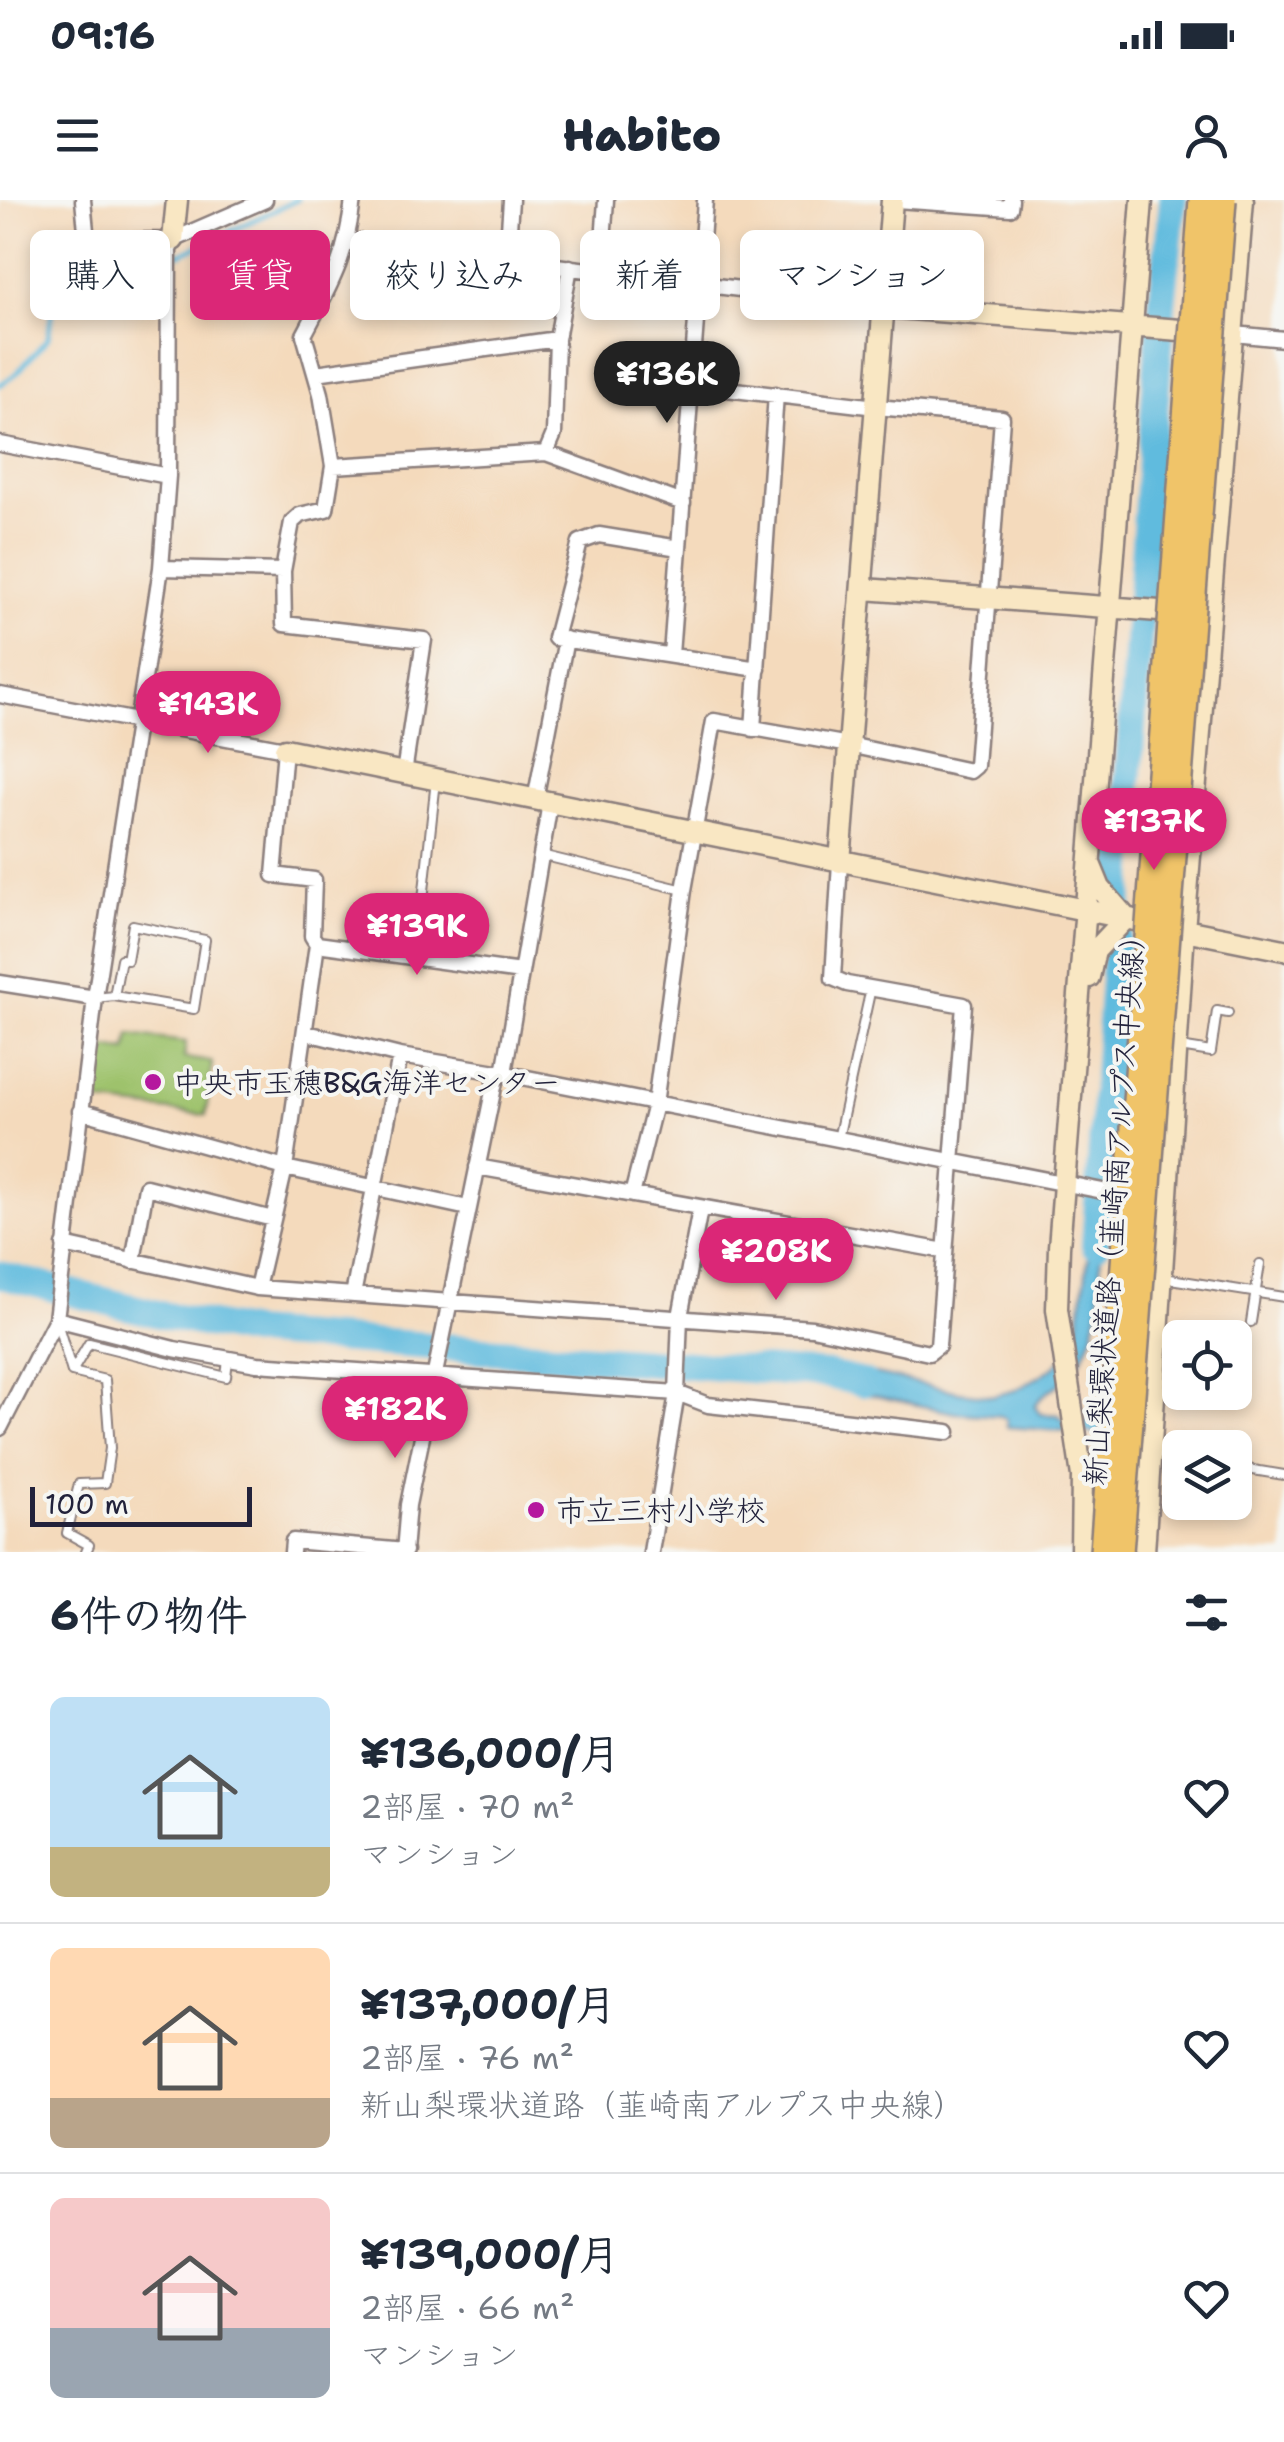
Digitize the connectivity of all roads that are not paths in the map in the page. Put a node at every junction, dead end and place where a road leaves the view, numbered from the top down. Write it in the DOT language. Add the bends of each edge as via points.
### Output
graph roads {
  1 [pos="83,200"];
  2 [pos="177,200"];
  3 [pos="265,200"];
  4 [pos="353,200"];
  5 [pos="511,200"];
  6 [pos="606,200"];
  7 [pos="705,200"];
  8 [pos="894,200"];
  9 [pos="1011,200"];
  10 [pos="1142,200"];
  11 [pos="1202,200"];
  12 [pos="1223,200"];
  13 [pos="1243,200"];
  14 [pos="86,230"];
  15 [pos="509,230"];
  16 [pos="604,230"];
  17 [pos="703,230"];
  18 [pos="891,230"];
  19 [pos="348,240"];
  20 [pos="170,252"];
  21 [pos="560,266"];
  22 [pos="570,267"];
  23 [pos="580,268"];
  24 [pos="984,315"];
  25 [pos="169,320"];
  26 [pos="697,320"];
  27 [pos="883,320"];
  28 [pos="1132,326"];
  29 [pos="1234,334"];
  30 [pos="557,338"];
  31 [pos="1284,339"];
  32 [pos="316,372"];
  33 [pos="693,385"];
  34 [pos="776,394"];
  35 [pos="876,407"];
  36 [pos="0,444"];
  37 [pos="546,453"];
  38 [pos="333,466"];
  39 [pos="168,476"];
  40 [pos="683,504"];
  41 [pos="679,548"];
  42 [pos="161,568"];
  43 [pos="283,571"];
  44 [pos="864,589"];
  45 [pos="988,598"];
  46 [pos="1109,608"];
  47 [pos="1210,614"];
  48 [pos="566,640"];
  49 [pos="671,654"];
  50 [pos="758,669"];
  51 [pos="0,695"];
  52 [pos="140,720"];
  53 [pos="753,729"];
  54 [pos="849,745"];
  55 [pos="285,749"];
  56 [pos="404,773"];
  57 [pos="436,780"];
  58 [pos="542,801"];
  59 [pos="696,832"];
  60 [pos="1192,843"];
  61 [pos="541,855"];
  62 [pos="1090,861"];
  63 [pos="840,862"];
  64 [pos="684,890"];
  65 [pos="1085,909"];
  66 [pos="1124,914"];
  67 [pos="1184,930"];
  68 [pos="317,944"];
  69 [pos="1284,950"];
  70 [pos="413,955"];
  71 [pos="522,972"];
  72 [pos="1180,978"];
  73 [pos="0,983"];
  74 [pos="871,988"];
  75 [pos="114,996"];
  76 [pos="95,998"];
  77 [pos="1228,1014"];
  78 [pos="307,1033"];
  79 [pos="1075,1042"];
  80 [pos="1176,1046"];
  81 [pos="400,1056"];
  82 [pos="501,1073"];
  83 [pos="655,1104"];
  84 [pos="80,1110"];
  85 [pos="838,1139"];
  86 [pos="952,1161"];
  87 [pos="477,1167"];
  88 [pos="285,1168"];
  89 [pos="1065,1182"];
  90 [pos="372,1189"];
  91 [pos="632,1195"];
  92 [pos="1165,1196"];
  93 [pos="468,1208"];
  94 [pos="700,1209"];
  95 [pos="273,1219"];
  96 [pos="64,1245"];
  97 [pos="945,1251"];
  98 [pos="133,1261"];
  99 [pos="1260,1264"];
  100 [pos="1164,1278"];
  101 [pos="257,1288"];
  102 [pos="1256,1293"];
  103 [pos="352,1295"];
  104 [pos="1284,1297"];
  105 [pos="449,1302"];
  106 [pos="680,1317"];
  107 [pos="56,1319"];
  108 [pos="1251,1320"];
  109 [pos="228,1358"];
  110 [pos="72,1372"];
  111 [pos="434,1377"];
  112 [pos="677,1386"];
  113 [pos="2,1421"];
  114 [pos="948,1432"];
  115 [pos="1152,1453"];
  116 [pos="1162,1455"];
  117 [pos="1252,1470"];
  118 [pos="1284,1475"];
  119 [pos="404,1551"];
  120 [pos="86,1552"];
  121 [pos="292,1552"];
  122 [pos="651,1552"];
  123 [pos="1081,1552"];
  124 [pos="1102,1552"];
  125 [pos="1120,1552"];
  126 [pos="1144,1552"];
  1 -- 14 [label="street"];
  2 -- 20 [label="street"];
  3 -- 20 [label="street"];
  4 -- 19 [label="street"];
  5 -- 15 [label="street"];
  6 -- 16 [label="street"];
  7 -- 17 [label="street"];
  8 -- 9 [label="street" via="1010,208"];
  8 -- 18 [label="street"];
  10 -- 28 [label="street"];
  11 -- 124 [label="highway, 新山梨環状道路（韮崎南アルプス中央線）, bridge"];
  12 -- 125 [label="highway, 新山梨環状道路（韮崎南アルプス中央線）, bridge"];
  13 -- 29 [label="street"];
  19 -- 32 [label="street" via="304,335"];
  21 -- 22 [label="street"];
  22 -- 23 [label="street"];
  22 -- 30 [label="street"];
  24 -- 28 [label="street"];
  25 -- 39 [label="street"];
  26 -- 33 [label="street"];
  27 -- 35 [label="street"];
  28 -- 29 [label="street"];
  28 -- 46 [label="street"];
  29 -- 31 [label="street"];
  29 -- 47 [label="street"];
  30 -- 32 [label="street"];
  30 -- 37 [label="street" via="554,434"];
  32 -- 38 [label="street"];
  33 -- 34 [label="street"];
  33 -- 40 [label="street"];
  34 -- 35 [label="street"];
  34 -- 50 [label="street"];
  35 -- 44 [label="street"];
  35 -- 45 [label="street" via="1002,418"];
  36 -- 39 [label="street"];
  37 -- 38 [label="street"];
  37 -- 40 [label="street"];
  38 -- 43 [label="street" via="326,509 292,522"];
  39 -- 42 [label="street"];
  40 -- 41 [label="street"];
  41 -- 48 [label="street" via="599,534 580,542 556,638"];
  41 -- 49 [label="street"];
  42 -- 43 [label="street"];
  42 -- 52 [label="street"];
  43 -- 56 [label="street" via="284,624 424,640"];
  44 -- 45 [label="street"];
  44 -- 54 [label="street"];
  45 -- 46 [label="street"];
  45 -- 54 [label="street" via="976,766 970,771"];
  46 -- 47 [label="street"];
  46 -- 62 [label="street"];
  47 -- 60 [label="street"];
  48 -- 49 [label="street"];
  48 -- 58 [label="street"];
  49 -- 50 [label="street"];
  50 -- 53 [label="street"];
  51 -- 52 [label="street"];
  52 -- 55 [label="street"];
  52 -- 76 [label="street"];
  53 -- 54 [label="street"];
  53 -- 59 [label="street" via="714,722"];
  54 -- 63 [label="street"];
  55 -- 56 [label="street"];
  55 -- 68 [label="street" via="274,874 314,880"];
  56 -- 57 [label="street"];
  57 -- 58 [label="street"];
  57 -- 70 [label="lane"];
  58 -- 59 [label="street"];
  58 -- 61 [label="street"];
  59 -- 63 [label="street"];
  59 -- 64 [label="street"];
  60 -- 66 [label="street" via="1177,886"];
  60 -- 67 [label="street"];
  61 -- 64 [label="lane"];
  61 -- 71 [label="street"];
  62 -- 65 [label="street"];
  62 -- 66 [label="street" via="1100,888"];
  63 -- 65 [label="street"];
  63 -- 74 [label="street" via="832,978"];
  64 -- 83 [label="street"];
  65 -- 66 [label="street"];
  65 -- 79 [label="street"];
  66 -- 67 [label="street"];
  66 -- 72 [label="street" via="1162,944"];
  66 -- 79 [label="street" via="1091,962"];
  67 -- 69 [label="street"];
  67 -- 72 [label="street"];
  68 -- 70 [label="street"];
  68 -- 78 [label="street"];
  70 -- 71 [label="street"];
  71 -- 82 [label="street"];
  72 -- 80 [label="street"];
  73 -- 76 [label="street"];
  74 -- 85 [label="lane"];
  74 -- 86 [label="street" via="964,1005"];
  75 -- 75 [label="lane" via="133,925 205,940 194,1009"];
  75 -- 76 [label="lane"];
  76 -- 84 [label="street"];
  77 -- 80 [label="lane" via="1217,1011 1211,1052"];
  78 -- 81 [label="street"];
  78 -- 88 [label="street"];
  79 -- 89 [label="street"];
  80 -- 92 [label="street"];
  81 -- 82 [label="street"];
  81 -- 90 [label="street"];
  82 -- 83 [label="street"];
  82 -- 87 [label="street"];
  83 -- 85 [label="street"];
  83 -- 91 [label="street"];
  84 -- 88 [label="street"];
  84 -- 96 [label="street"];
  85 -- 86 [label="street"];
  86 -- 89 [label="street"];
  86 -- 97 [label="street"];
  87 -- 91 [label="street"];
  87 -- 93 [label="street"];
  88 -- 90 [label="street"];
  88 -- 95 [label="street"];
  89 -- 92 [label="street"];
  89 -- 123 [label="street" via="1058,1320 1080,1448"];
  90 -- 93 [label="street"];
  90 -- 103 [label="street"];
  91 -- 94 [label="street"];
  92 -- 100 [label="street"];
  93 -- 105 [label="street"];
  94 -- 97 [label="street"];
  94 -- 106 [label="street"];
  95 -- 98 [label="street" via="146,1186"];
  95 -- 101 [label="street"];
  96 -- 98 [label="street"];
  96 -- 107 [label="street"];
  97 -- 106 [label="street" via="938,1346 928,1353 812,1328"];
  98 -- 101 [label="street"];
  99 -- 102 [label="lane"];
  100 -- 102 [label="lane"];
  100 -- 115 [label="street"];
  101 -- 103 [label="street"];
  102 -- 104 [label="lane"];
  102 -- 108 [label="lane"];
  103 -- 105 [label="street"];
  105 -- 106 [label="street"];
  105 -- 111 [label="street"];
  106 -- 112 [label="street"];
  107 -- 109 [label="street"];
  107 -- 110 [label="lane"];
  107 -- 113 [label="street"];
  109 -- 110 [label="lane" via="226,1376 89,1343"];
  109 -- 111 [label="street"];
  110 -- 120 [label="lane" via="105,1380 110,1448 104,1483 79,1484 66,1533 88,1544"];
  111 -- 112 [label="street"];
  111 -- 119 [label="street"];
  112 -- 114 [label="street" via="708,1405"];
  112 -- 122 [label="street"];
  115 -- 116 [label="lane"];
  115 -- 126 [label="street"];
  117 -- 118 [label="lane"];
  119 -- 121 [label="street" via="294,1541"];
}
